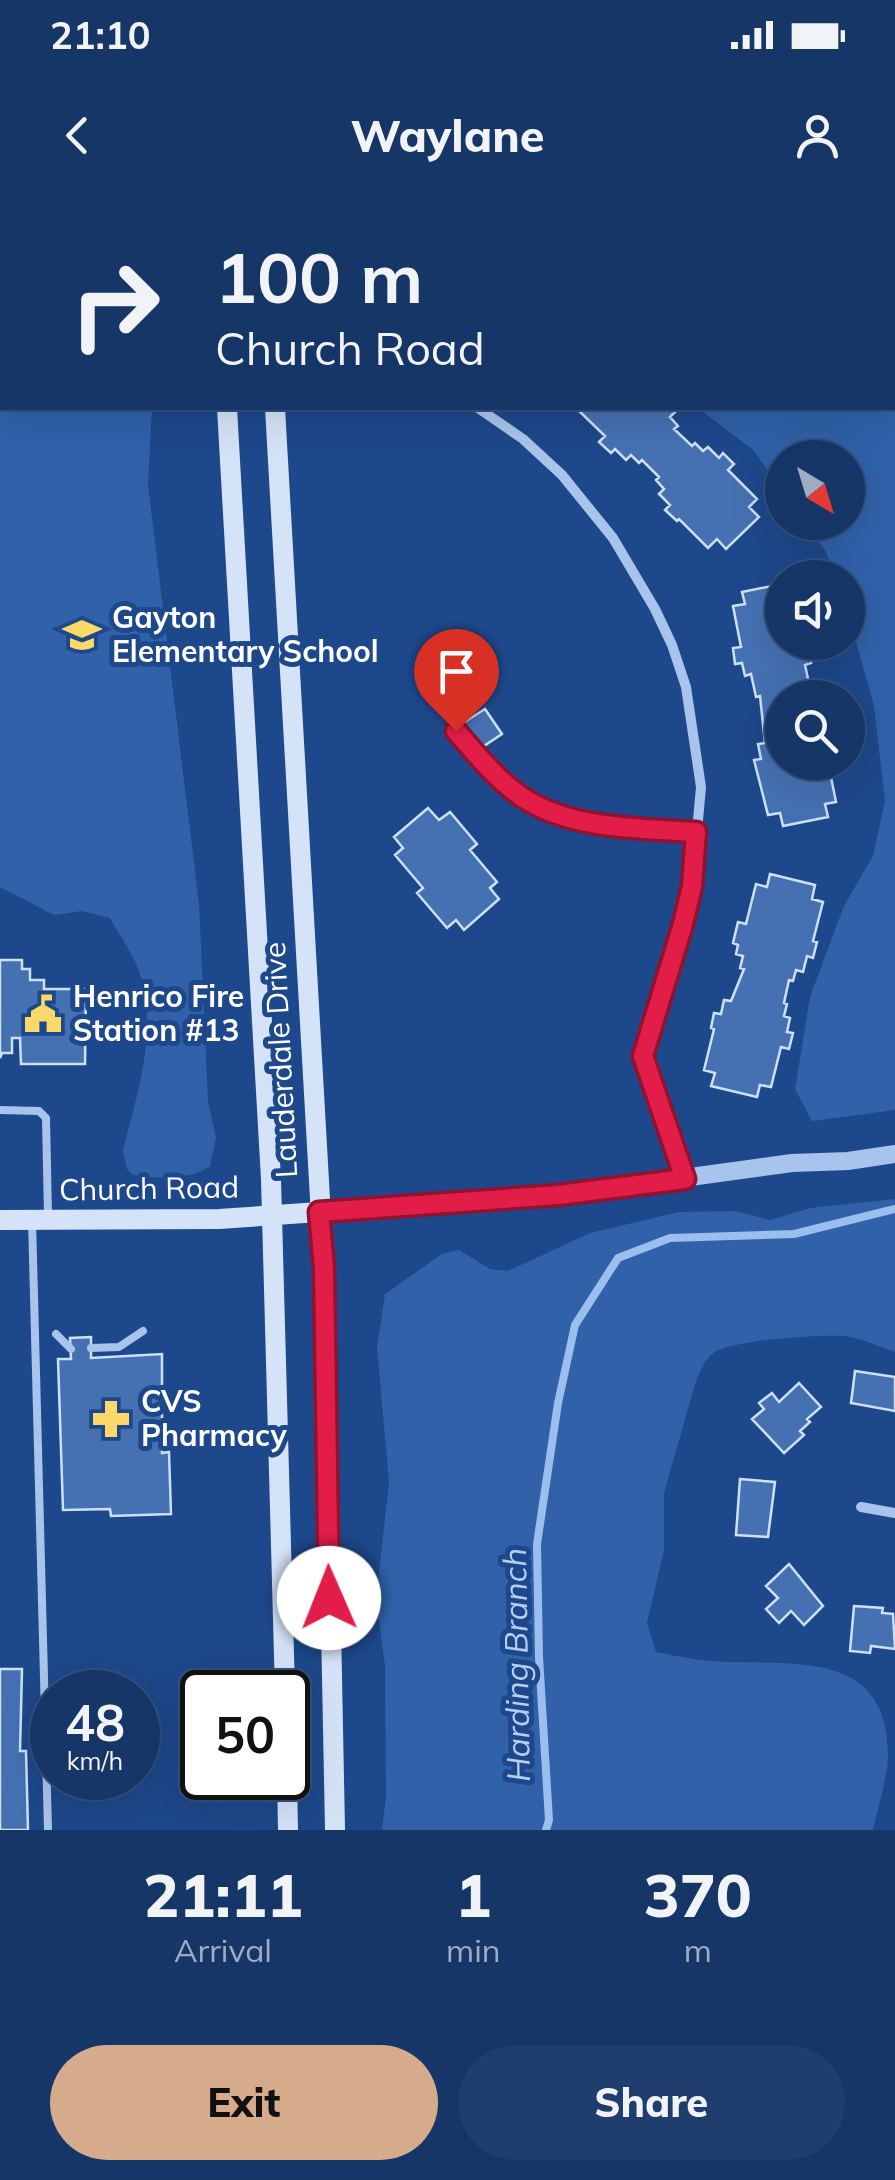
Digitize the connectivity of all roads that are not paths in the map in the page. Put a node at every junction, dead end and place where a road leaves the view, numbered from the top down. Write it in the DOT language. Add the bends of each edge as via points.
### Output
graph roads {
  1 [pos="227,410"];
  2 [pos="275,410"];
  3 [pos="481,410"];
  4 [pos="456,731"];
  5 [pos="696,832"];
  6 [pos="0,1110"];
  7 [pos="895,1154"];
  8 [pos="685,1179"];
  9 [pos="319,1212"];
  10 [pos="272,1216"];
  11 [pos="0,1220"];
  12 [pos="40,1220"];
  13 [pos="143,1331"];
  14 [pos="56,1334"];
  15 [pos="91,1348"];
  16 [pos="70,1349"];
  17 [pos="861,1507"];
  18 [pos="895,1513"];
  19 [pos="284,1670"];
  20 [pos="287,1800"];
  21 [pos="48,1830"];
  22 [pos="288,1830"];
  23 [pos="334,1830"];
  1 -- 10 [label="main road, Lauderdale Drive"];
  2 -- 9 [label="main road, Lauderdale Drive"];
  3 -- 5 [label="street" via="571,486 613,538 655,610 686,688 701,787"];
  4 -- 5 [label="street" via="489,769 548,810 612,826"];
  5 -- 8 [label="street" via="692,886 643,1056"];
  6 -- 12 [label="lane" via="39,1111 46,1118"];
  7 -- 8 [label="street, Church Road"];
  8 -- 9 [label="street, Church Road"];
  9 -- 10 [label="main road, Church Road"];
  9 -- 23 [label="main road, Lauderdale Drive"];
  10 -- 12 [label="main road, Church Road"];
  10 -- 19 [label="main road, Lauderdale Drive"];
  11 -- 12 [label="main road, Church Road"];
  12 -- 21 [label="lane"];
  13 -- 15 [label="lane" via="119,1347"];
  14 -- 16 [label="lane"];
  17 -- 18 [label="street"];
  20 -- 22 [label="main road"];
}
